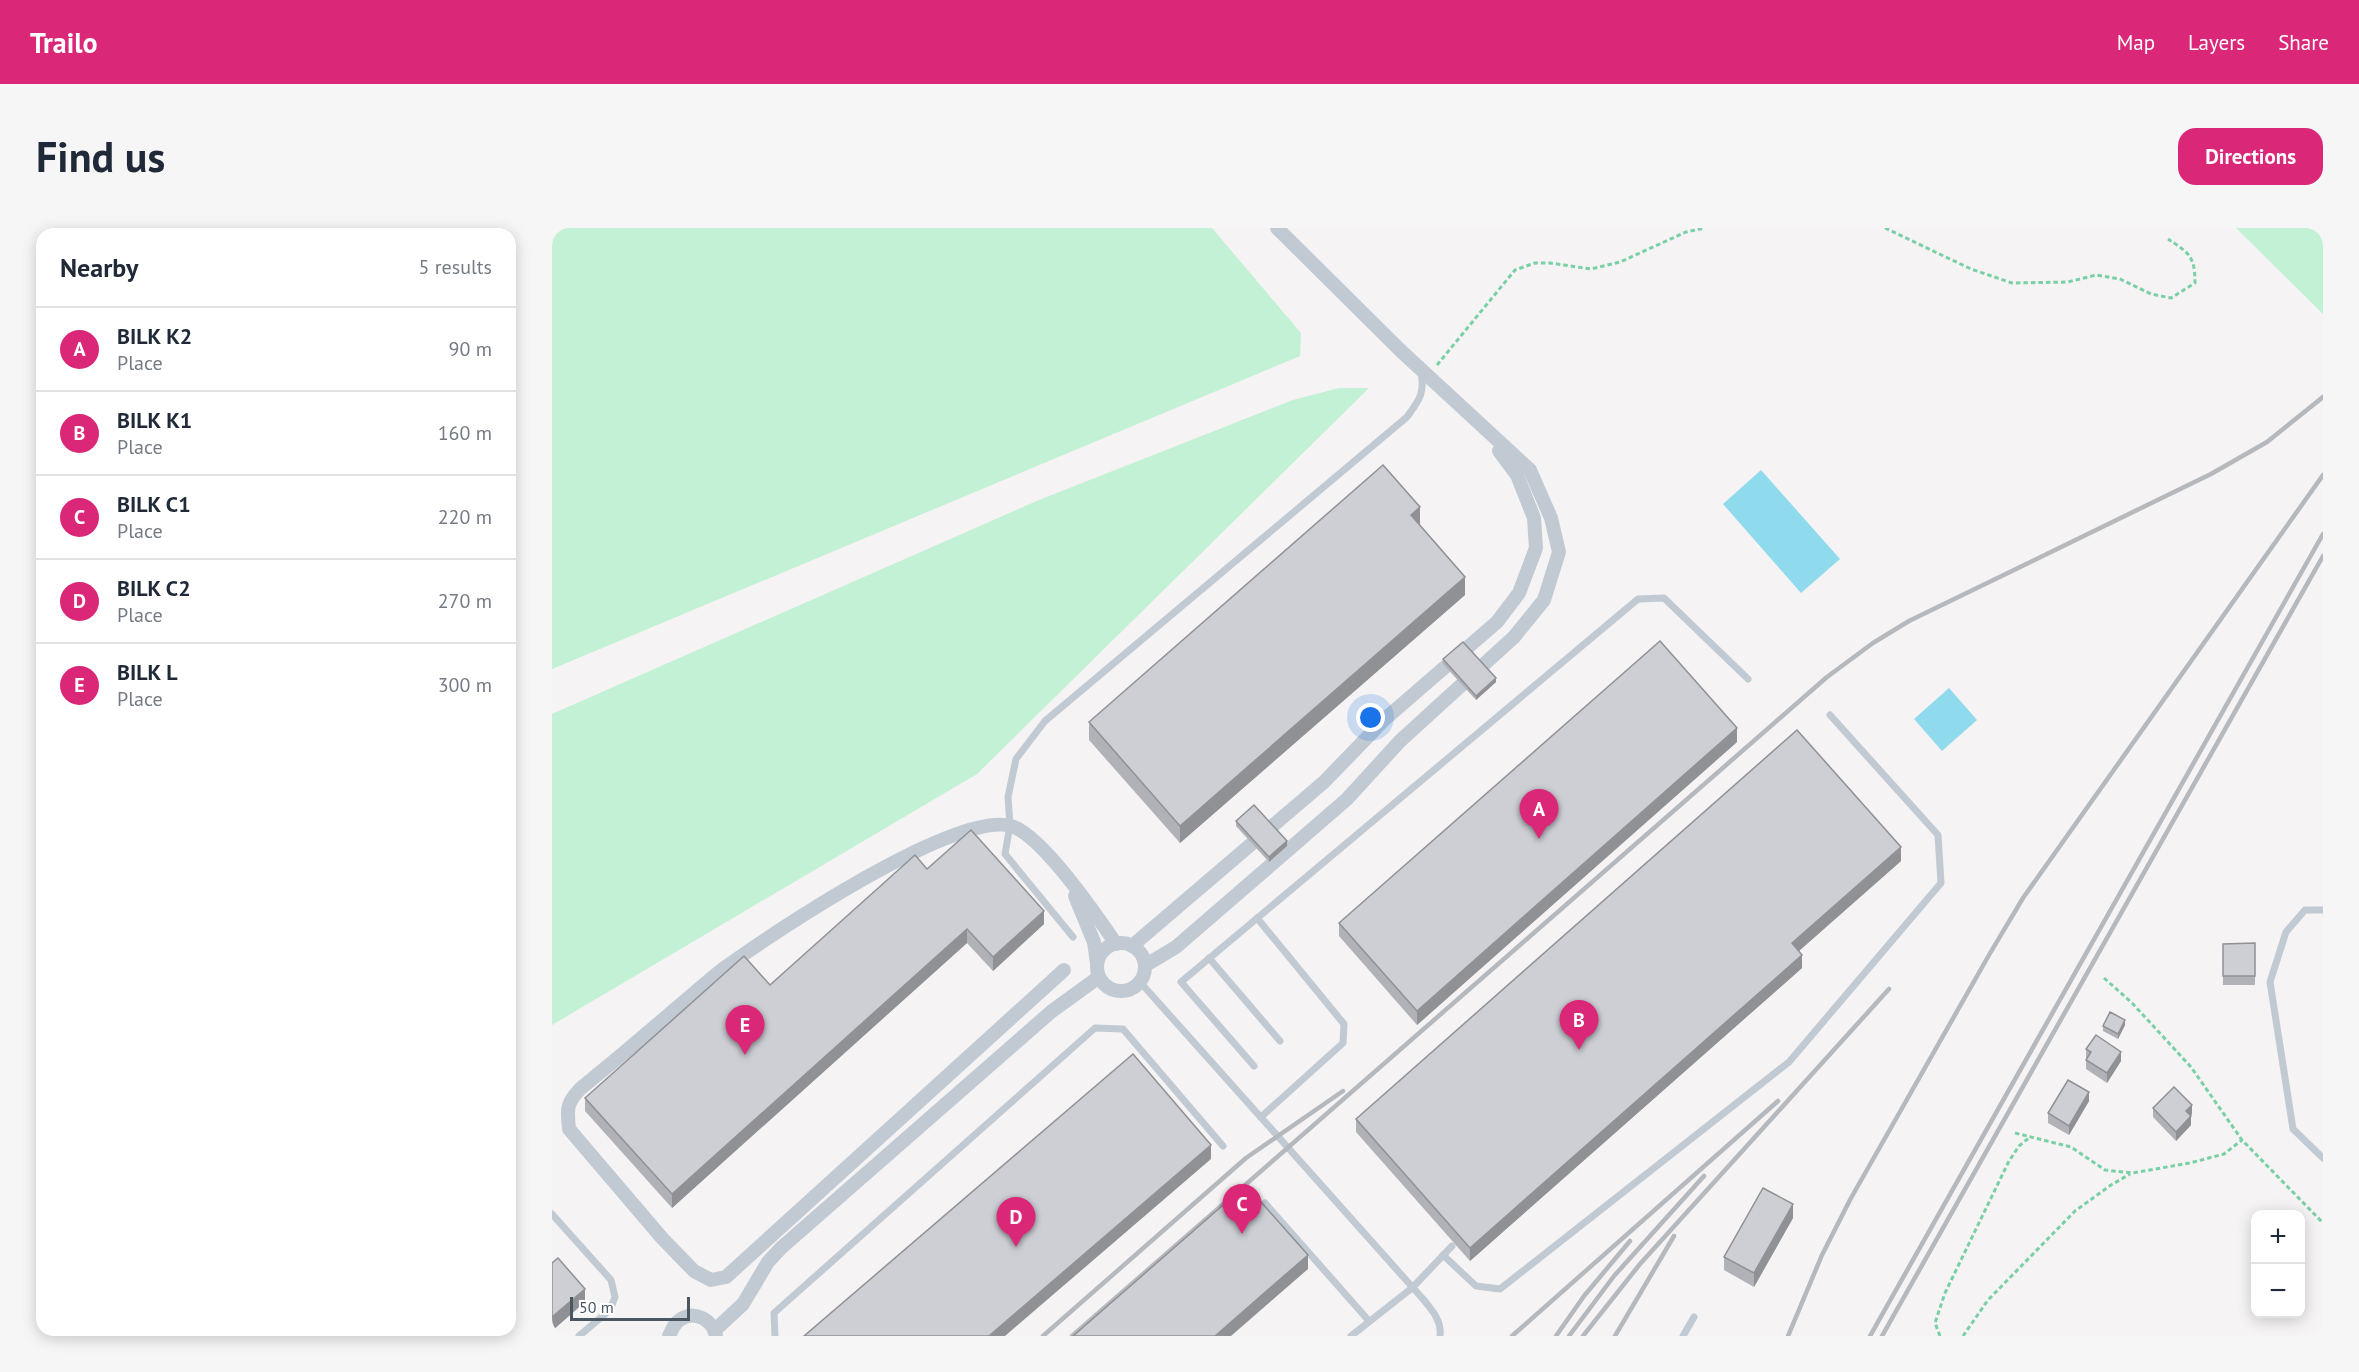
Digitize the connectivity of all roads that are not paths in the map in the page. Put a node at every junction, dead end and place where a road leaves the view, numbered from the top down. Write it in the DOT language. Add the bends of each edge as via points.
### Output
graph roads {
  1 [pos="1277,228"];
  2 [pos="1425,373"];
  3 [pos="1480,425"];
  4 [pos="1748,679"];
  5 [pos="1830,715"];
  6 [pos="1010,825"];
  7 [pos="1063,873"];
  8 [pos="2323,910"];
  9 [pos="1257,918"];
  10 [pos="1073,937"];
  11 [pos="1116,944"];
  12 [pos="1132,946"];
  13 [pos="1209,958"];
  14 [pos="1146,965"];
  15 [pos="1064,970"];
  16 [pos="1098,970"];
  17 [pos="1140,982"];
  18 [pos="1280,1041"];
  19 [pos="1254,1066"];
  20 [pos="1261,1117"];
  21 [pos="1223,1146"];
  22 [pos="2323,1158"];
  23 [pos="1265,1203"];
  24 [pos="552,1214"];
  25 [pos="1452,1246"];
  26 [pos="1443,1255"];
  27 [pos="1412,1288"];
  28 [pos="1694,1317"];
  29 [pos="1369,1321"];
  30 [pos="716,1333"];
  31 [pos="579,1336"];
  32 [pos="670,1336"];
  33 [pos="775,1336"];
  34 [pos="1352,1336"];
  35 [pos="1440,1336"];
  36 [pos="1683,1336"];
  1 -- 2 [label="street"];
  2 -- 3 [label="street"];
  2 -- 6 [label="lane" via="1421,396 1407,417 1045,721 1016,759 1008,797"];
  3 -- 12 [label="street" via="1517,475 1534,518 1536,548 1520,593 1497,622 1385,719 1324,782"];
  3 -- 14 [label="street" via="1530,470 1551,518 1559,552 1544,600 1514,638 1400,741 1347,799 1176,946"];
  4 -- 9 [label="lane" via="1664,598 1638,599"];
  5 -- 26 [label="lane" via="1938,836 1941,883 1789,1062 1500,1288 1476,1286"];
  6 -- 7 [label="street" via="1044,850"];
  6 -- 10 [label="lane" via="1005,854"];
  6 -- 15 [label="street" via="989,825 943,838 859,881 722,970 580,1089 569,1101 569,1129 694,1271 711,1280 726,1277"];
  7 -- 11 [label="street"];
  7 -- 16 [label="street" via="1094,942"];
  8 -- 22 [label="lane" via="2305,910 2286,932 2270,981 2293,1129"];
  9 -- 13 [label="lane"];
  9 -- 20 [label="lane" via="1344,1024 1343,1043"];
  11 -- 12 [label="street"];
  11 -- 16 [label="street" via="1104,951"];
  12 -- 14 [label="street" via="1139,950"];
  13 -- 18 [label="lane"];
  13 -- 19 [label="lane" via="1181,982"];
  14 -- 17 [label="street"];
  16 -- 17 [label="street" via="1110,989 1126,991"];
  16 -- 30 [label="street" via="782,1248 768,1262 743,1304"];
  17 -- 20 [label="lane"];
  20 -- 27 [label="lane"];
  21 -- 33 [label="lane" via="1123,1029 1095,1028 774,1313"];
  23 -- 29 [label="lane"];
  24 -- 31 [label="lane" via="611,1280 615,1297 609,1310"];
  25 -- 26 [label="lane"];
  26 -- 27 [label="lane"];
  27 -- 29 [label="lane"];
  27 -- 35 [label="lane" via="1436,1315"];
  28 -- 36 [label="lane"];
  29 -- 34 [label="lane"];
  30 -- 32 [label="street" via="709,1322 691,1316 681,1319"];
}
